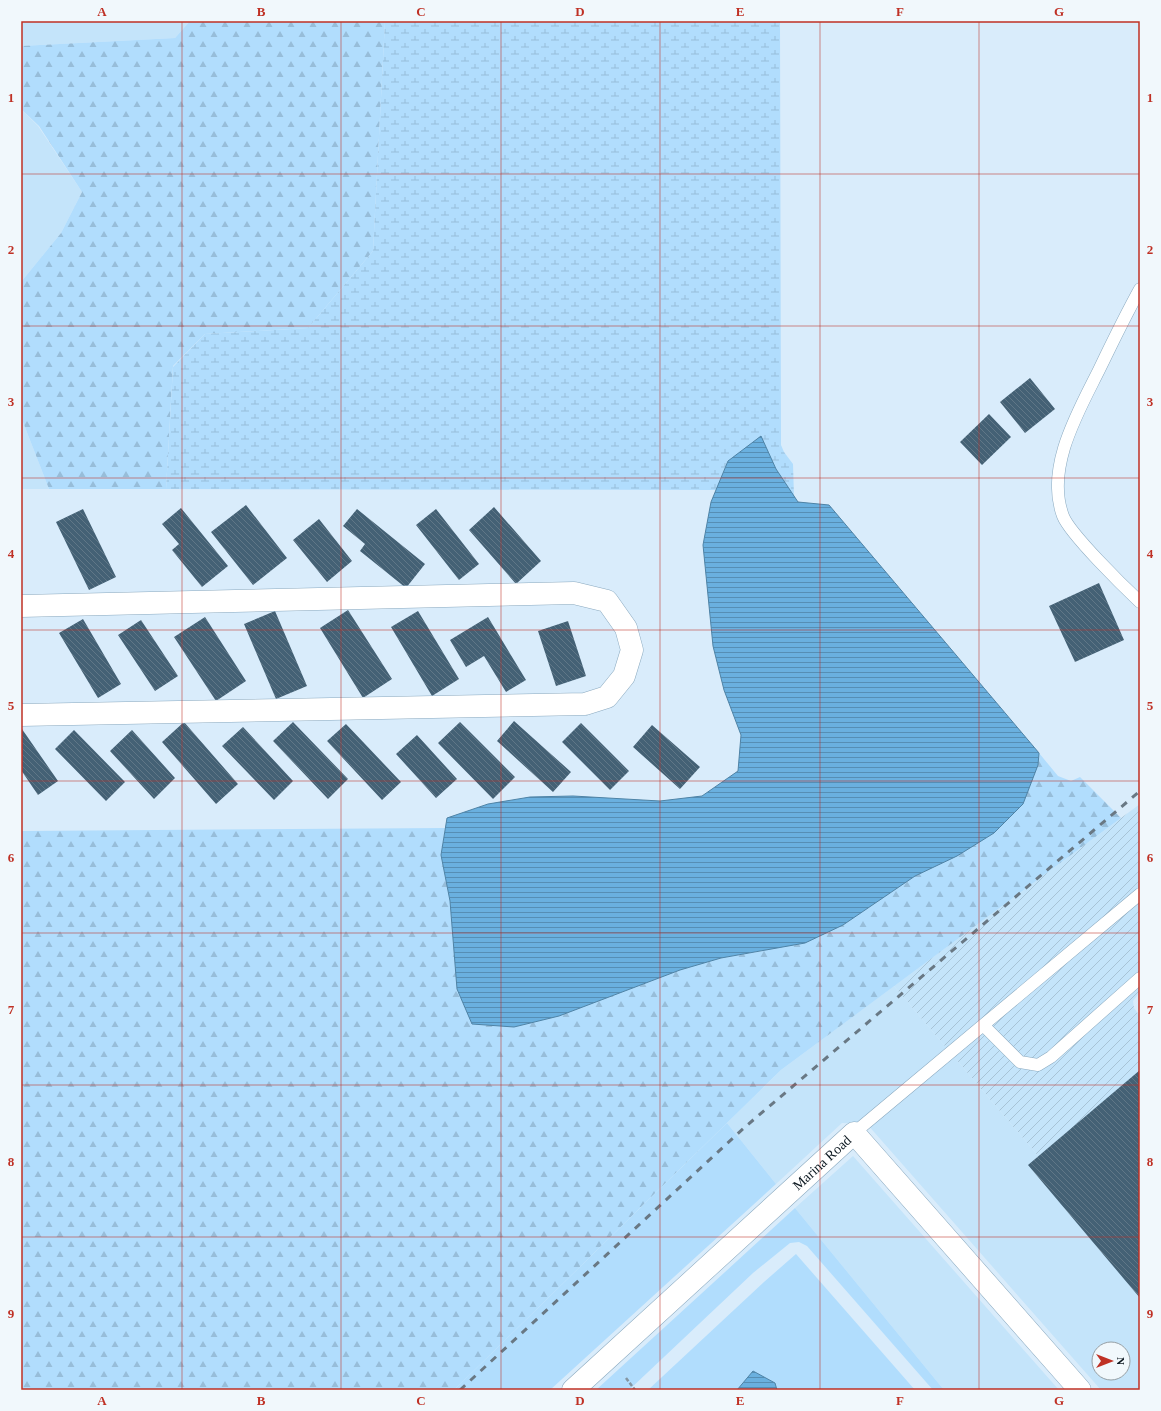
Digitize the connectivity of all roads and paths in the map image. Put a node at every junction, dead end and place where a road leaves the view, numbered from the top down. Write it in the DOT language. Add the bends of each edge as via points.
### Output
graph roads {
  1 [pos="1140,289"];
  2 [pos="1140,602"];
  3 [pos="21,606"];
  4 [pos="21,715"];
  5 [pos="1140,894"];
  6 [pos="1140,978"];
  7 [pos="983,1025"];
  8 [pos="854,1134"];
  9 [pos="573,1390"];
  10 [pos="1080,1390"];
  1 -- 2 [label="lane" via="1069,430 1060,464 1058,495 1064,517 1080,539"];
  3 -- 4 [label="street" via="574,593 607,601 626,628 632,650 624,676 607,697 585,704"];
  5 -- 7 [label="lane"];
  6 -- 7 [label="lane" via="1051,1057 1038,1065 1020,1062"];
  7 -- 8 [label="lane"];
  8 -- 9 [label="street, Marina Road"];
  8 -- 10 [label="street, Marina Road"];
}
